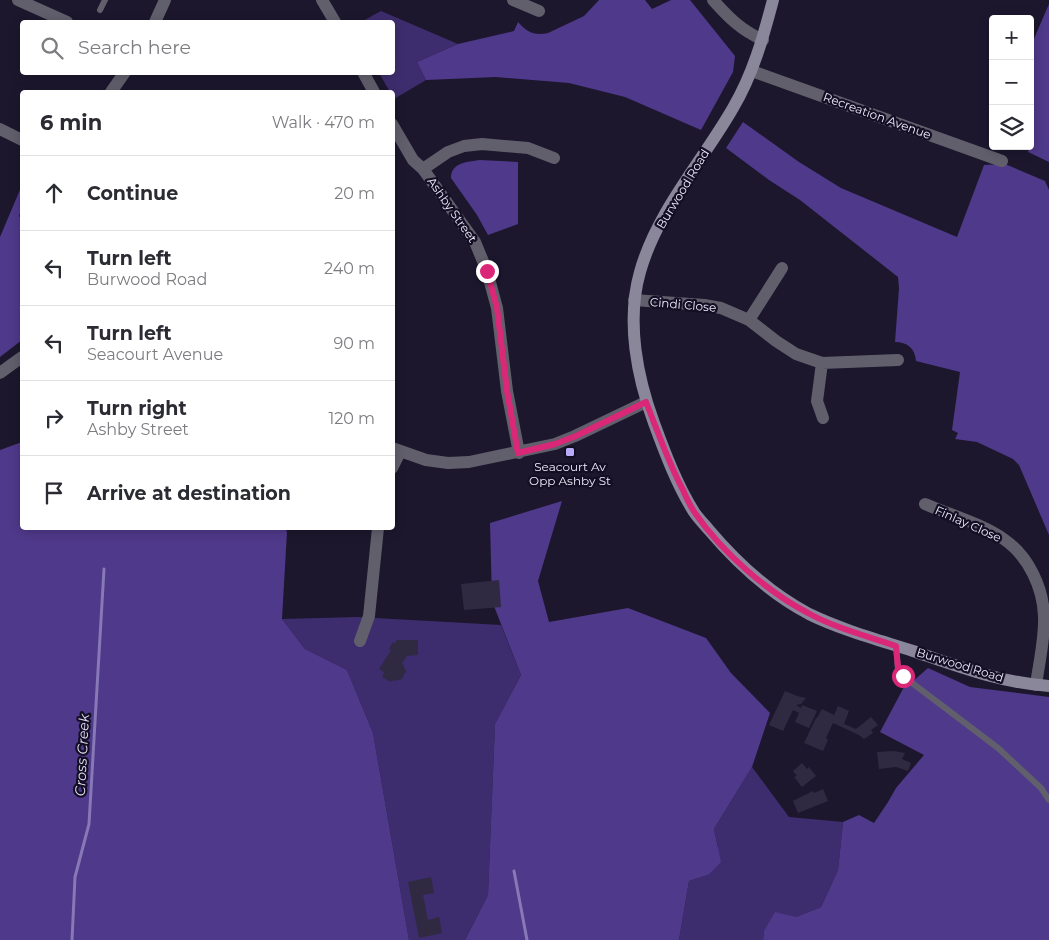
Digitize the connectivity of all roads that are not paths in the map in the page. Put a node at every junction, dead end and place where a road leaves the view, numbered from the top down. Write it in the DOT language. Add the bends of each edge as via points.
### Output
graph roads {
  1 [pos="18,0"];
  2 [pos="105,0"];
  3 [pos="165,0"];
  4 [pos="322,0"];
  5 [pos="513,0"];
  6 [pos="713,0"];
  7 [pos="773,0"];
  8 [pos="100,10"];
  9 [pos="539,11"];
  10 [pos="63,20"];
  11 [pos="156,20"];
  12 [pos="334,20"];
  13 [pos="763,40"];
  14 [pos="752,71"];
  15 [pos="123,75"];
  16 [pos="364,75"];
  17 [pos="112,90"];
  18 [pos="372,90"];
  19 [pos="0,129"];
  20 [pos="395,129"];
  21 [pos="20,139"];
  22 [pos="554,158"];
  23 [pos="1002,161"];
  24 [pos="423,169"];
  25 [pos="782,268"];
  26 [pos="634,300"];
  27 [pos="750,320"];
  28 [pos="20,359"];
  29 [pos="898,360"];
  30 [pos="822,363"];
  31 [pos="0,373"];
  32 [pos="646,402"];
  33 [pos="823,418"];
  34 [pos="396,450"];
  35 [pos="518,453"];
  36 [pos="925,504"];
  37 [pos="378,530"];
  38 [pos="360,640"];
  39 [pos="896,646"];
  40 [pos="1043,686"];
  41 [pos="1049,800"];
  1 -- 10 [label="street"];
  2 -- 8 [label="lane"];
  3 -- 11 [label="street"];
  4 -- 12 [label="street"];
  5 -- 9 [label="street"];
  6 -- 13 [label="street" via="746,33"];
  7 -- 13 [label="main road, Burwood Road"];
  13 -- 14 [label="main road, Burwood Road"];
  14 -- 23 [label="street, Recreation Avenue"];
  14 -- 26 [label="main road, Burwood Road" via="734,108 674,199 641,270"];
  15 -- 17 [label="street"];
  16 -- 18 [label="street"];
  19 -- 21 [label="street"];
  20 -- 24 [label="street, Ashby Street" via="413,160"];
  22 -- 24 [label="street" via="528,148 482,144 448,152"];
  24 -- 35 [label="street, Ashby Street" via="475,242 487,271 497,308"];
  25 -- 27 [label="street"];
  26 -- 27 [label="street, Cindi Close" via="713,306"];
  26 -- 32 [label="main road, Burwood Road" via="639,368"];
  27 -- 30 [label="street, Cindi Close" via="796,354"];
  28 -- 31 [label="street"];
  29 -- 30 [label="street, Cindi Close"];
  30 -- 33 [label="street" via="817,401"];
  32 -- 35 [label="street" via="576,436"];
  32 -- 39 [label="main road, Burwood Road" via="694,512 747,570 808,613"];
  34 -- 35 [label="street" via="448,463"];
  36 -- 40 [label="street, Finlay Close" via="1006,541 1036,578 1044,617"];
  37 -- 38 [label="street" via="369,616"];
  39 -- 40 [label="main road, Burwood Road" via="970,670"];
  39 -- 41 [label="lane" via="898,668 903,676 998,748 1041,788"];
}
